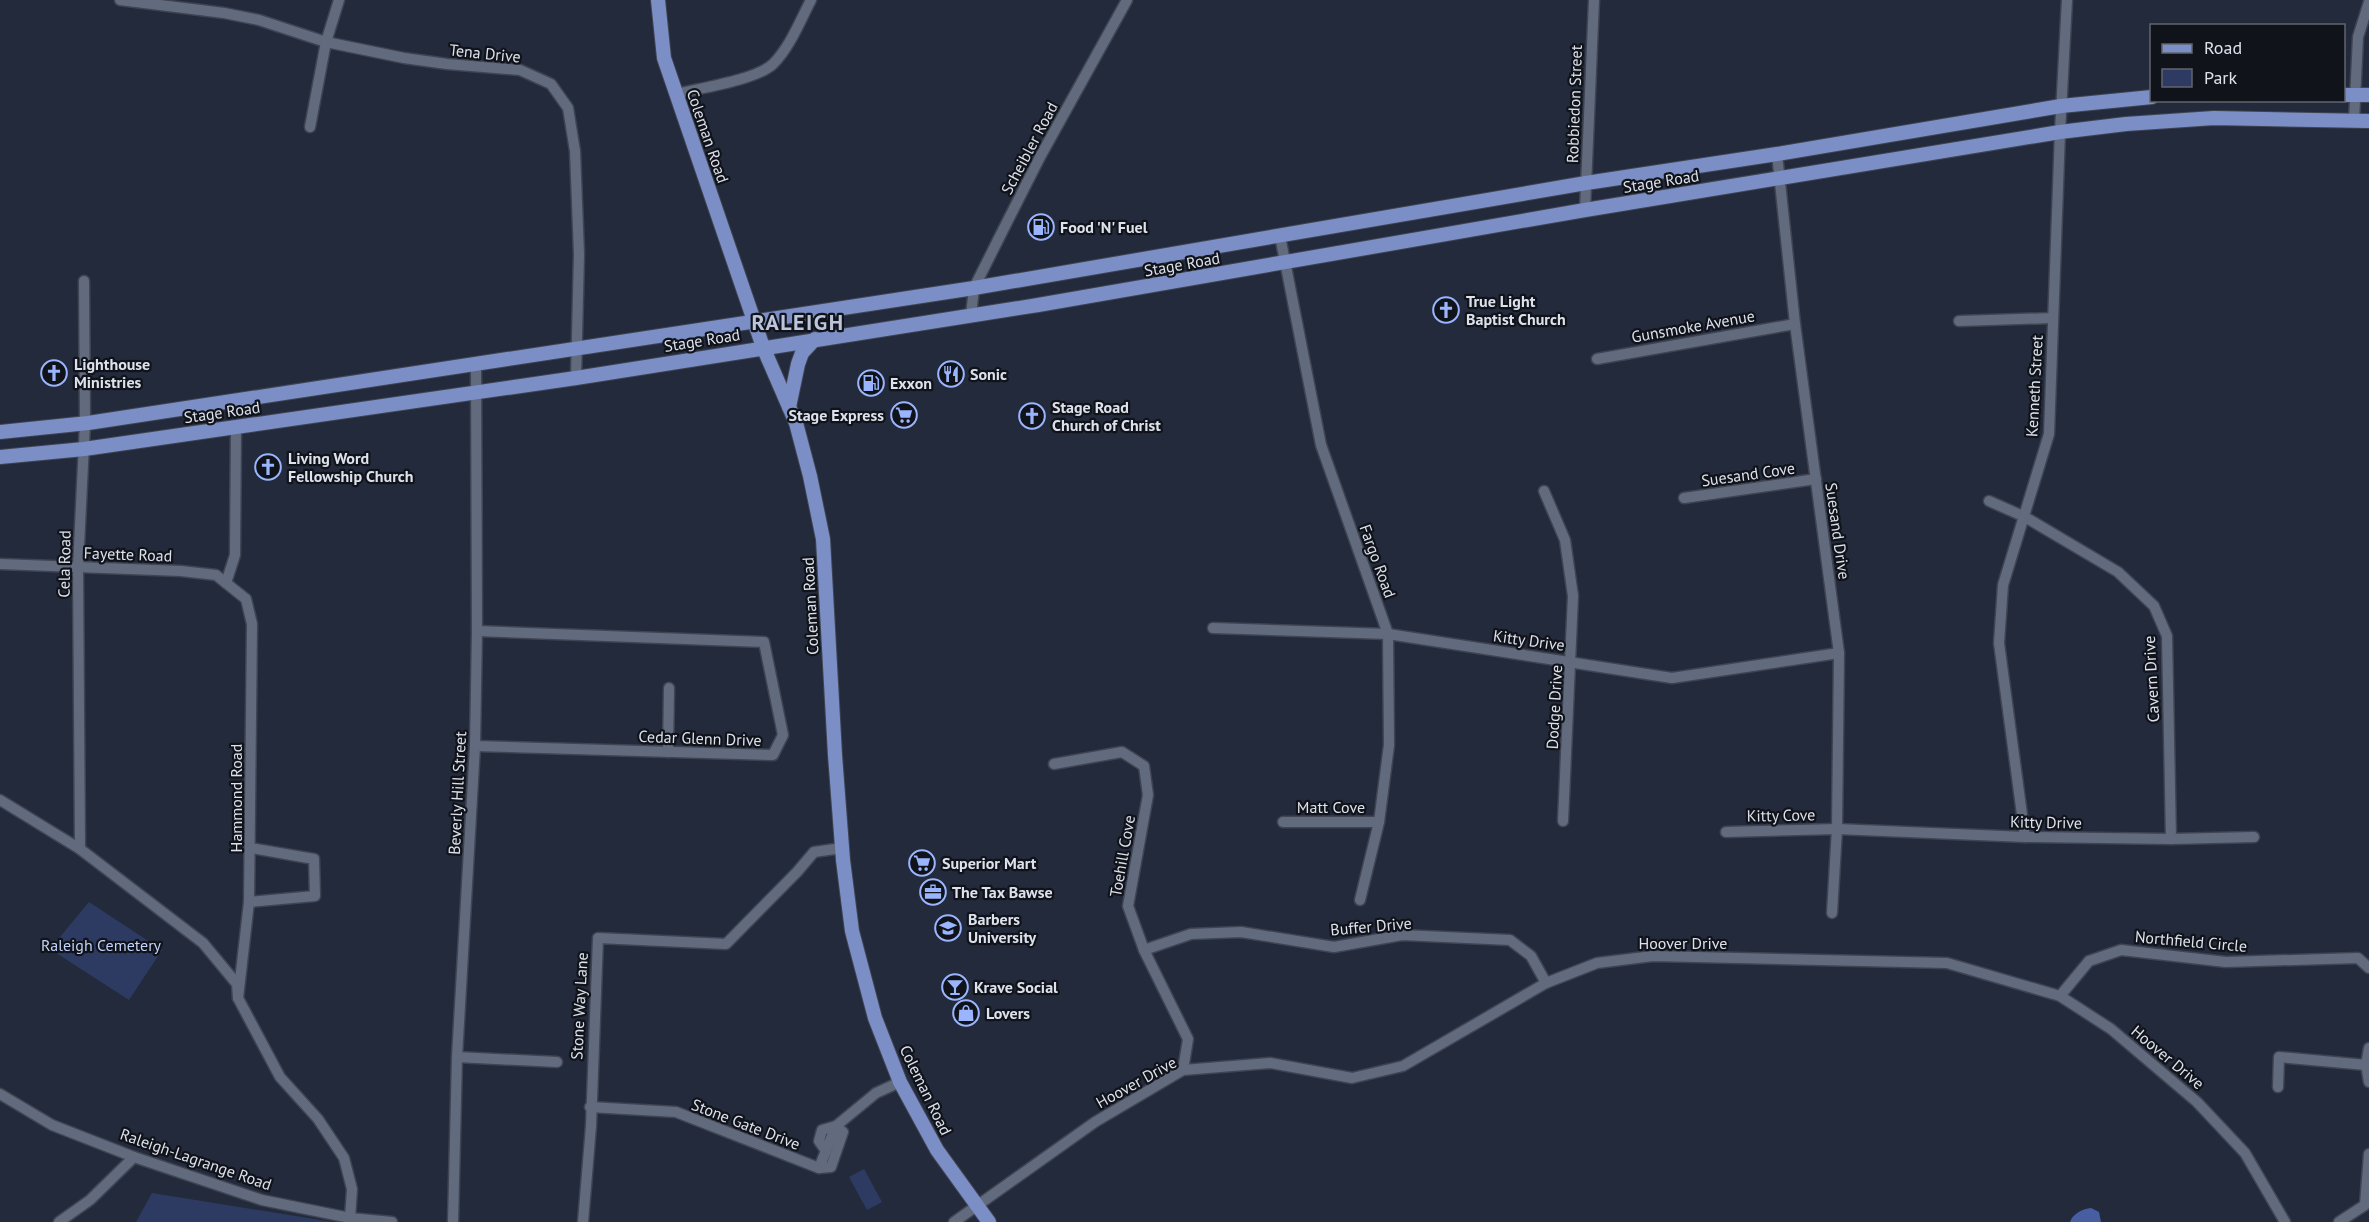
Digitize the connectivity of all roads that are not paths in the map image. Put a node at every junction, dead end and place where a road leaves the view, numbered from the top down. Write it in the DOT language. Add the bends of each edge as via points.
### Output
graph roads {
  1 [pos="120,0"];
  2 [pos="339,0"];
  3 [pos="658,0"];
  4 [pos="812,0"];
  5 [pos="1127,0"];
  6 [pos="1594,0"];
  7 [pos="2067,0"];
  8 [pos="2369,2"];
  9 [pos="326,42"];
  10 [pos="676,94"];
  11 [pos="2356,95"];
  12 [pos="2150,97"];
  13 [pos="2061,106"];
  14 [pos="2354,121"];
  15 [pos="2369,121"];
  16 [pos="310,127"];
  17 [pos="2060,132"];
  18 [pos="1777,154"];
  19 [pos="1781,179"];
  20 [pos="1586,183"];
  21 [pos="1585,210"];
  22 [pos="1280,236"];
  23 [pos="1285,263"];
  24 [pos="84,281"];
  25 [pos="974,288"];
  26 [pos="971,315"];
  27 [pos="2052,318"];
  28 [pos="754,321"];
  29 [pos="1959,321"];
  30 [pos="1795,324"];
  31 [pos="815,339"];
  32 [pos="763,347"];
  33 [pos="577,350"];
  34 [pos="1597,358"];
  35 [pos="476,364"];
  36 [pos="576,378"];
  37 [pos="478,392"];
  38 [pos="789,406"];
  39 [pos="85,423"];
  40 [pos="236,427"];
  41 [pos="0,432"];
  42 [pos="84,449"];
  43 [pos="0,457"];
  44 [pos="1816,479"];
  45 [pos="1544,490"];
  46 [pos="1684,498"];
  47 [pos="1989,501"];
  48 [pos="2025,517"];
  49 [pos="0,564"];
  50 [pos="78,567"];
  51 [pos="226,583"];
  52 [pos="246,599"];
  53 [pos="1213,628"];
  54 [pos="477,631"];
  55 [pos="1388,634"];
  56 [pos="1839,652"];
  57 [pos="1572,661"];
  58 [pos="669,688"];
  59 [pos="475,746"];
  60 [pos="668,752"];
  61 [pos="1054,764"];
  62 [pos="0,800"];
  63 [pos="1563,821"];
  64 [pos="1283,822"];
  65 [pos="1379,822"];
  66 [pos="1837,829"];
  67 [pos="1726,832"];
  68 [pos="2025,837"];
  69 [pos="2254,837"];
  70 [pos="2171,838"];
  71 [pos="251,848"];
  72 [pos="842,848"];
  73 [pos="80,849"];
  74 [pos="1360,900"];
  75 [pos="249,902"];
  76 [pos="1832,913"];
  77 [pos="1144,950"];
  78 [pos="2369,968"];
  79 [pos="1546,983"];
  80 [pos="2060,996"];
  81 [pos="238,998"];
  82 [pos="2369,1048"];
  83 [pos="457,1057"];
  84 [pos="557,1062"];
  85 [pos="2366,1065"];
  86 [pos="1184,1070"];
  87 [pos="900,1082"];
  88 [pos="2369,1082"];
  89 [pos="2278,1087"];
  90 [pos="0,1094"];
  91 [pos="590,1107"];
  92 [pos="836,1126"];
  93 [pos="2369,1154"];
  94 [pos="134,1157"];
  95 [pos="819,1168"];
  96 [pos="977,1206"];
  97 [pos="350,1218"];
  98 [pos="59,1222"];
  99 [pos="392,1222"];
  100 [pos="453,1222"];
  101 [pos="584,1222"];
  102 [pos="954,1222"];
  103 [pos="989,1222"];
  104 [pos="2285,1222"];
  105 [pos="2339,1222"];
  1 -- 9 [label="street, Tena Drive" via="259,20"];
  2 -- 9 [label="street"];
  3 -- 10 [label="main road, Coleman Road" via="664,58"];
  4 -- 10 [label="street" via="772,64 753,75"];
  5 -- 25 [label="street, Scheibler Road" via="1040,157"];
  6 -- 20 [label="street, Robbiedon Street"];
  7 -- 13 [label="street, Kenneth Street"];
  8 -- 11 [label="street" via="2358,37"];
  9 -- 16 [label="street"];
  9 -- 33 [label="street, Tena Drive" via="447,64 520,70 551,84 568,108 575,151"];
  10 -- 28 [label="main road, Coleman Road"];
  11 -- 14 [label="street"];
  12 -- 13 [label="main road, Stage Road"];
  13 -- 17 [label="street, Kenneth Street"];
  13 -- 18 [label="main road, Stage Road"];
  14 -- 15 [label="main road, Stage Road"];
  14 -- 17 [label="main road, Stage Road" via="2214,118"];
  17 -- 19 [label="main road, Stage Road"];
  17 -- 27 [label="street, Kenneth Street"];
  18 -- 19 [label="street, Suesand Drive"];
  18 -- 20 [label="main road, Stage Road"];
  19 -- 21 [label="main road, Stage Road"];
  19 -- 30 [label="street, Suesand Drive"];
  20 -- 21 [label="street, Robbiedon Street"];
  20 -- 22 [label="main road, Stage Road"];
  21 -- 23 [label="main road, Stage Road"];
  22 -- 23 [label="street, Fargo Road"];
  22 -- 25 [label="main road, Stage Road"];
  23 -- 26 [label="main road, Stage Road"];
  23 -- 55 [label="street, Fargo Road" via="1321,445"];
  24 -- 39 [label="street, Cela Road"];
  25 -- 26 [label="street, Scheibler Road"];
  25 -- 28 [label="main road, Stage Road"];
  26 -- 31 [label="main road, Stage Road"];
  27 -- 29 [label="street"];
  27 -- 48 [label="street, Kenneth Street" via="2049,434"];
  28 -- 32 [label="main road, Coleman Road"];
  28 -- 33 [label="main road, Stage Road"];
  30 -- 34 [label="street, Gunsmoke Avenue"];
  30 -- 44 [label="street, Suesand Drive"];
  31 -- 32 [label="main road, Stage Road"];
  31 -- 38 [label="main road" via="802,353"];
  32 -- 36 [label="main road, Stage Road"];
  32 -- 38 [label="main road, Coleman Road"];
  33 -- 35 [label="main road, Stage Road"];
  33 -- 36 [label="street, Tena Drive"];
  35 -- 37 [label="street, Beverly Hill Street"];
  35 -- 39 [label="main road, Stage Road"];
  36 -- 37 [label="main road, Stage Road"];
  37 -- 40 [label="main road, Stage Road"];
  37 -- 54 [label="street, Beverly Hill Street"];
  38 -- 72 [label="main road, Coleman Road" via="810,476 823,539"];
  39 -- 41 [label="main road, Stage Road"];
  39 -- 42 [label="street, Cela Road"];
  40 -- 42 [label="main road, Stage Road"];
  40 -- 51 [label="street" via="235,555"];
  42 -- 43 [label="main road, Stage Road"];
  42 -- 50 [label="street, Cela Road"];
  44 -- 46 [label="street, Suesand Cove"];
  44 -- 56 [label="street, Suesand Drive"];
  45 -- 57 [label="street, Dodge Drive" via="1565,540 1573,596"];
  47 -- 48 [label="street, Cavern Drive"];
  48 -- 68 [label="street, Kenneth Street" via="2003,585 1999,643"];
  48 -- 70 [label="street, Cavern Drive" via="2118,572 2154,606 2167,636"];
  49 -- 50 [label="street, Fayette Road"];
  50 -- 51 [label="street, Fayette Road" via="181,571 216,575"];
  50 -- 73 [label="street, Cela Road"];
  51 -- 52 [label="street, Fayette Road"];
  52 -- 71 [label="street, Hammond Road" via="252,624"];
  53 -- 55 [label="street, Kitty Drive"];
  54 -- 59 [label="street, Beverly Hill Street"];
  54 -- 60 [label="street, Cedar Glenn Drive" via="764,642 783,735 773,755"];
  55 -- 57 [label="street, Kitty Drive"];
  55 -- 65 [label="street, Fargo Road" via="1389,745"];
  56 -- 57 [label="street, Kitty Drive" via="1672,678"];
  56 -- 66 [label="street, Suesand Drive"];
  57 -- 63 [label="street, Dodge Drive"];
  58 -- 60 [label="street"];
  59 -- 60 [label="street, Cedar Glenn Drive"];
  59 -- 83 [label="street, Beverly Hill Street"];
  61 -- 77 [label="street, Toehill Cove" via="1122,752 1144,766 1148,795 1128,906"];
  62 -- 73 [label="street"];
  64 -- 65 [label="street, Matt Cove"];
  65 -- 74 [label="street, Fargo Road"];
  66 -- 67 [label="street, Kitty Cove"];
  66 -- 68 [label="street, Kitty Drive"];
  66 -- 76 [label="street, Suesand Drive"];
  68 -- 70 [label="street, Kitty Drive"];
  69 -- 70 [label="street, Kitty Drive"];
  71 -- 75 [label="street, Hammond Road"];
  71 -- 75 [label="street" via="314,859 315,896"];
  72 -- 87 [label="main road, Coleman Road" via="852,931 875,1018"];
  72 -- 91 [label="street, Stone Way Lane" via="814,852 726,944 598,938"];
  73 -- 81 [label="street" via="203,943 237,984"];
  75 -- 81 [label="street, Hammond Road"];
  77 -- 79 [label="street, Buffer Drive" via="1191,934 1241,932 1334,947 1402,935 1510,940 1532,956"];
  77 -- 86 [label="street, Toehill Cove" via="1188,1039"];
  78 -- 80 [label="street, Northfield Circle" via="2358,958 2226,962 2121,950 2089,961"];
  79 -- 80 [label="street, Hoover Drive" via="1597,963 1653,956 1935,962"];
  79 -- 86 [label="street, Hoover Drive" via="1403,1066 1352,1078 1270,1063"];
  80 -- 104 [label="street, Hoover Drive" via="2110,1029 2197,1102 2245,1153"];
  81 -- 97 [label="street" via="280,1077 318,1119 344,1158 352,1189"];
  82 -- 85 [label="street"];
  83 -- 84 [label="street"];
  83 -- 100 [label="street, Beverly Hill Street"];
  85 -- 88 [label="street"];
  85 -- 89 [label="street" via="2279,1057"];
  86 -- 96 [label="street, Hoover Drive" via="1095,1122"];
  87 -- 92 [label="street, Stone Gate Drive" via="876,1093"];
  87 -- 96 [label="main road, Coleman Road" via="938,1150"];
  90 -- 94 [label="street, Raleigh-Lagrange Road" via="52,1125"];
  91 -- 95 [label="street, Stone Gate Drive" via="676,1112"];
  91 -- 101 [label="street"];
  92 -- 95 [label="street, Stone Gate Drive" via="822,1130 819,1141 826,1151"];
  92 -- 95 [label="street" via="843,1132 837,1154 831,1167"];
  93 -- 105 [label="street" via="2365,1205"];
  94 -- 97 [label="street, Raleigh-Lagrange Road" via="262,1200"];
  94 -- 98 [label="street" via="90,1200"];
  96 -- 102 [label="street"];
  96 -- 103 [label="main road"];
  97 -- 99 [label="street, Raleigh-Lagrange Road"];
}
